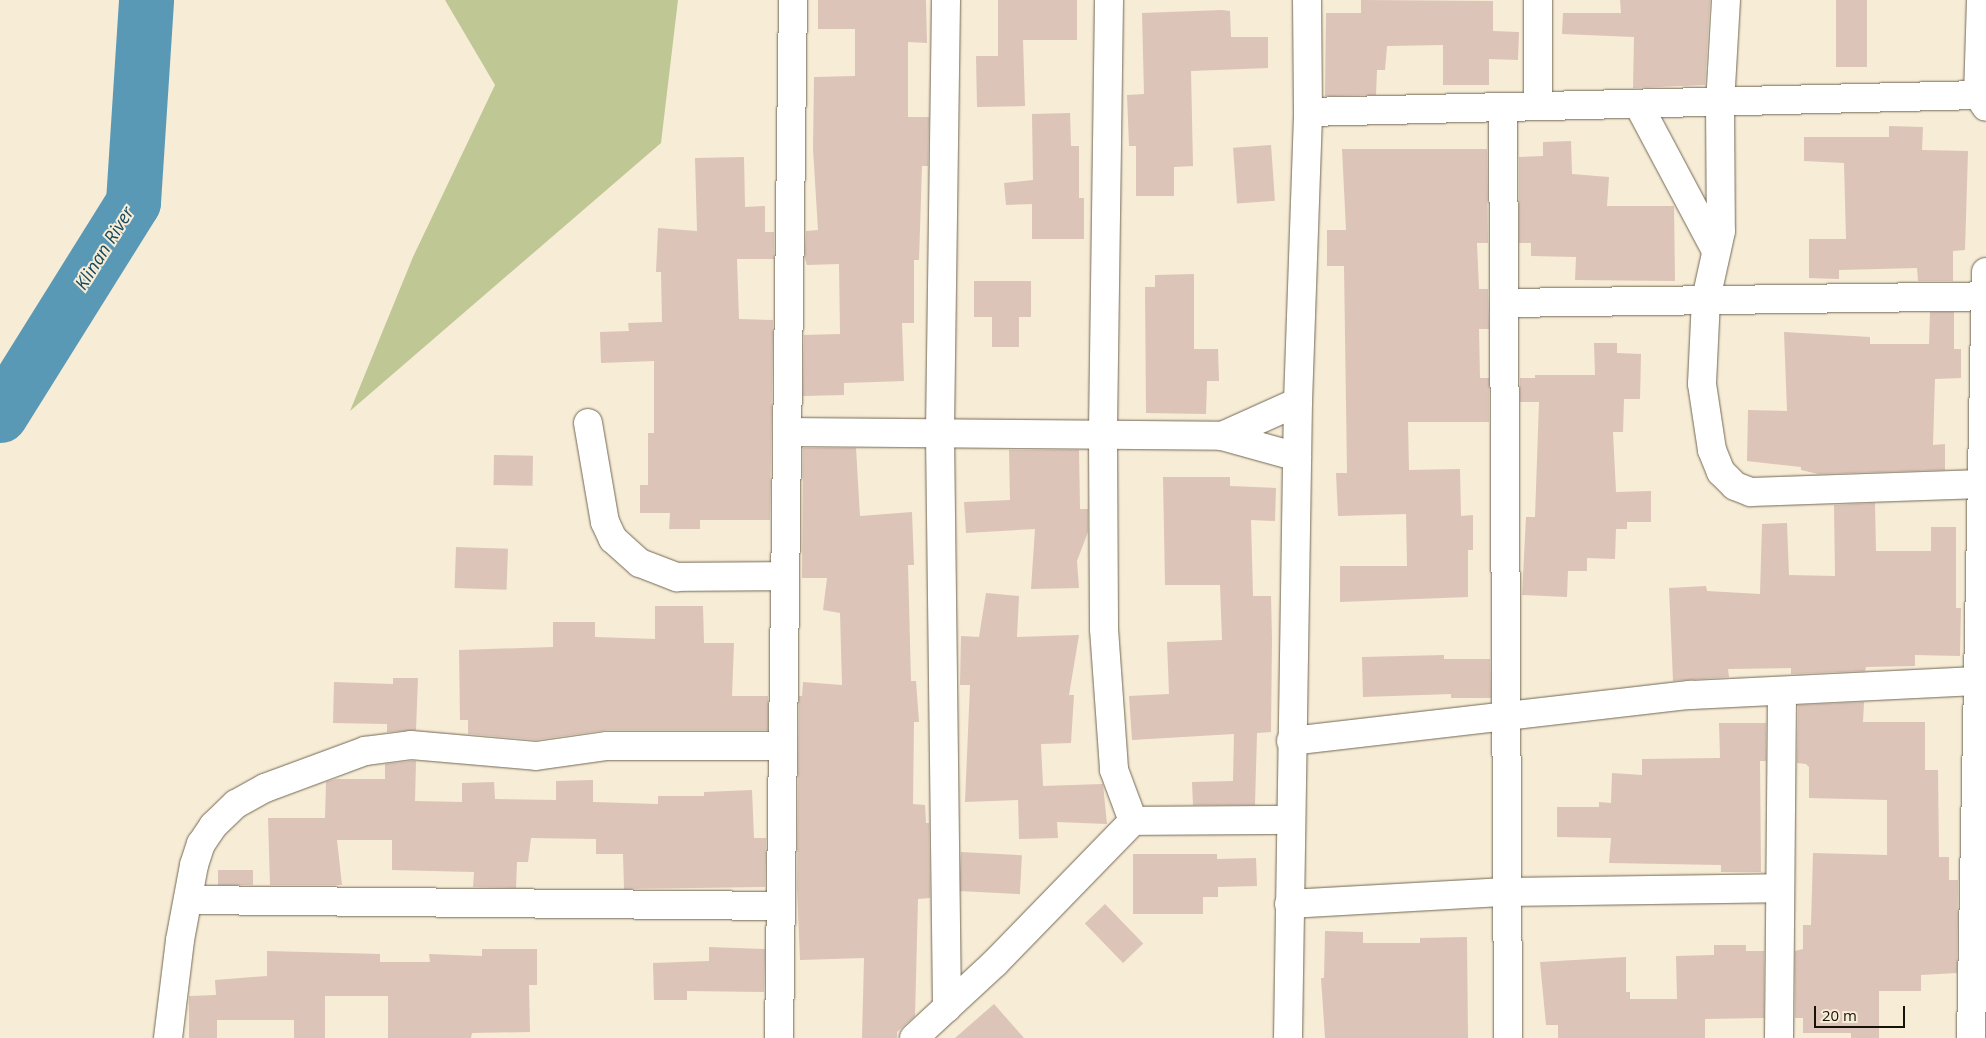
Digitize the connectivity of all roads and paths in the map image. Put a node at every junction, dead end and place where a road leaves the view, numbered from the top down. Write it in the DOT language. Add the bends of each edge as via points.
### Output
graph roads {
  1 [pos="794,0"];
  2 [pos="946,0"];
  3 [pos="1109,0"];
  4 [pos="1306,0"];
  5 [pos="1538,0"];
  6 [pos="1726,0"];
  7 [pos="1981,0"];
  8 [pos="1982,101"];
  9 [pos="1720,103"];
  10 [pos="1638,104"];
  11 [pos="1538,105"];
  12 [pos="1503,108"];
  13 [pos="1308,112"];
  14 [pos="1716,250"];
  15 [pos="1986,272"];
  16 [pos="1985,296"];
  17 [pos="1706,298"];
  18 [pos="1505,303"];
  19 [pos="1298,402"];
  20 [pos="588,424"];
  21 [pos="787,432"];
  22 [pos="940,434"];
  23 [pos="1103,434"];
  24 [pos="1222,436"];
  25 [pos="1297,457"];
  26 [pos="1982,484"];
  27 [pos="785,576"];
  28 [pos="1978,681"];
  29 [pos="1782,692"];
  30 [pos="1509,717"];
  31 [pos="1292,741"];
  32 [pos="781,746"];
  33 [pos="1290,820"];
  34 [pos="1133,822"];
  35 [pos="1778,888"];
  36 [pos="1506,892"];
  37 [pos="188,900"];
  38 [pos="1289,904"];
  39 [pos="781,906"];
  40 [pos="947,1008"];
  41 [pos="168,1038"];
  42 [pos="779,1038"];
  43 [pos="914,1038"];
  44 [pos="1288,1038"];
  45 [pos="1508,1038"];
  46 [pos="1779,1038"];
  47 [pos="1971,1038"];
  1 -- 21 [label="street"];
  2 -- 22 [label="street"];
  3 -- 23 [label="street"];
  4 -- 13 [label="street"];
  5 -- 11 [label="street"];
  6 -- 9 [label="street"];
  7 -- 8 [label="street"];
  8 -- 9 [label="street"];
  9 -- 10 [label="street"];
  9 -- 14 [label="street" via="1721,231"];
  10 -- 11 [label="street"];
  10 -- 14 [label="street"];
  11 -- 12 [label="street"];
  12 -- 13 [label="street"];
  12 -- 18 [label="street"];
  13 -- 19 [label="street"];
  14 -- 17 [label="street"];
  15 -- 16 [label="street"];
  16 -- 17 [label="street"];
  16 -- 26 [label="street"];
  17 -- 18 [label="street"];
  17 -- 26 [label="street" via="1702,384 1706,417 1712,450 1721,472 1735,486 1750,492"];
  18 -- 30 [label="street" via="1504,548"];
  19 -- 24 [label="street"];
  19 -- 25 [label="street"];
  20 -- 27 [label="street" via="605,522 613,539 640,563 678,577"];
  21 -- 22 [label="street"];
  21 -- 27 [label="street"];
  22 -- 23 [label="street"];
  22 -- 40 [label="street"];
  23 -- 24 [label="street"];
  23 -- 34 [label="street" via="1104,629 1110,741 1114,770"];
  24 -- 25 [label="street"];
  25 -- 31 [label="street"];
  26 -- 28 [label="street"];
  27 -- 32 [label="street"];
  28 -- 29 [label="street"];
  28 -- 47 [label="street"];
  29 -- 30 [label="street" via="1690,695"];
  29 -- 35 [label="street"];
  30 -- 31 [label="street"];
  30 -- 36 [label="street"];
  31 -- 33 [label="street"];
  32 -- 37 [label="street" via="607,746 536,756 411,745 365,751 265,788 236,804 213,826 201,844"];
  32 -- 39 [label="street"];
  33 -- 34 [label="street"];
  33 -- 38 [label="street"];
  34 -- 40 [label="street"];
  35 -- 36 [label="street"];
  35 -- 46 [label="street"];
  36 -- 38 [label="street"];
  36 -- 45 [label="street"];
  37 -- 39 [label="street"];
  37 -- 41 [label="street"];
  38 -- 44 [label="street"];
  39 -- 42 [label="street"];
  40 -- 43 [label="street"];
}
